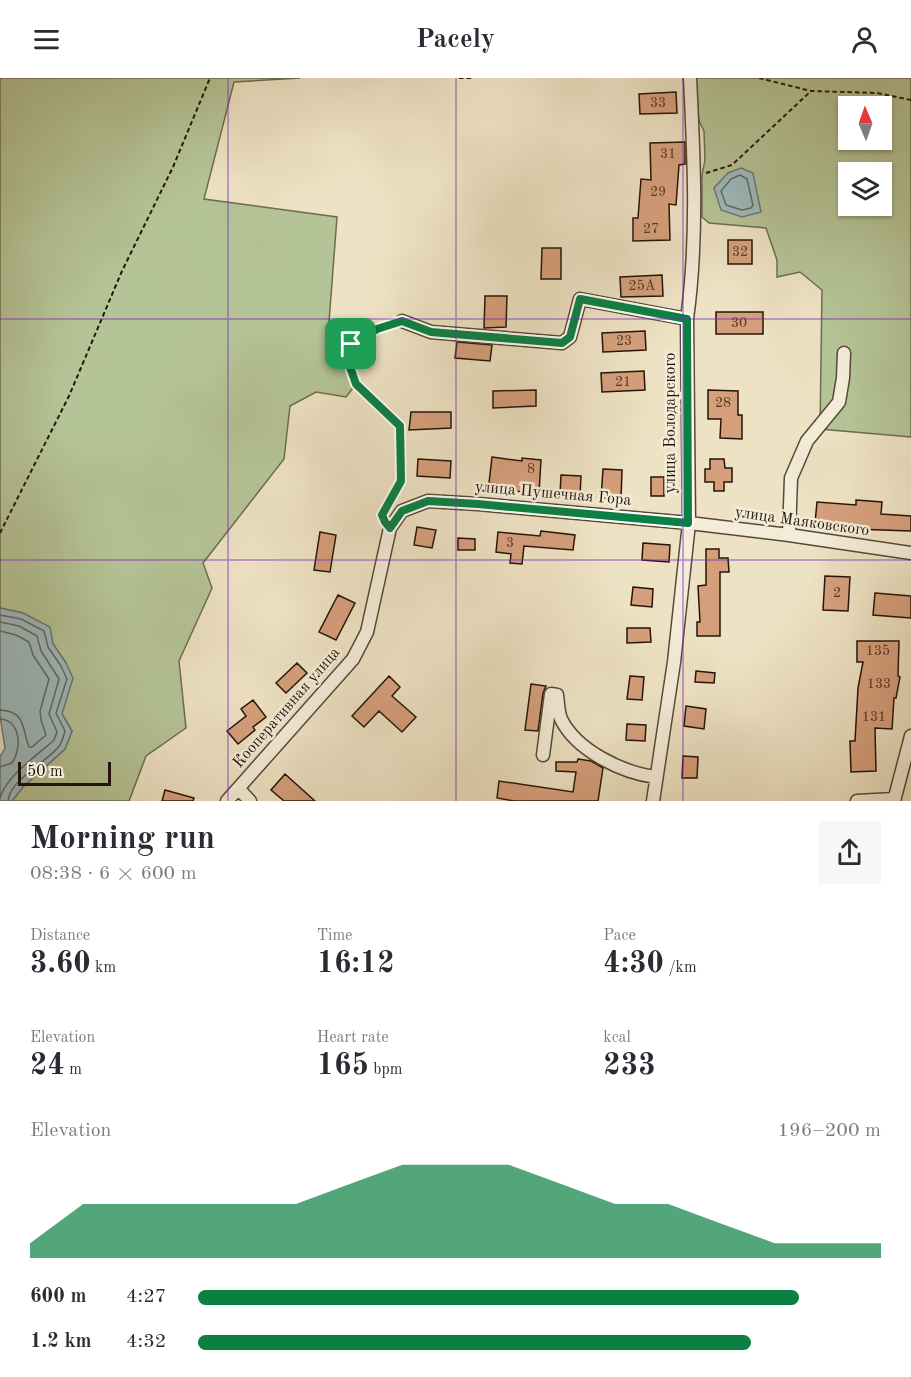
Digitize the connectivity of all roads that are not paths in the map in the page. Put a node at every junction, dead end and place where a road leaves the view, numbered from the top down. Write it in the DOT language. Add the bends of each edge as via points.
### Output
graph roads {
  1 [pos="690,78"];
  2 [pos="687,319"];
  3 [pos="402,321"];
  4 [pos="844,353"];
  5 [pos="688,523"];
  6 [pos="390,528"];
  7 [pos="789,535"];
  8 [pos="911,553"];
  9 [pos="911,736"];
  10 [pos="543,755"];
  11 [pos="656,777"];
  12 [pos="239,789"];
  13 [pos="894,800"];
  14 [pos="228,801"];
  15 [pos="250,801"];
  16 [pos="652,801"];
  17 [pos="856,801"];
  1 -- 2 [label="street, улица Володарского" via="695,177"];
  2 -- 3 [label="street" via="580,299 570,337 562,343 431,332"];
  2 -- 5 [label="street, улица Володарского"];
  4 -- 7 [label="street" via="839,402 807,441 791,478"];
  5 -- 6 [label="street, улица Пушечная Гора" via="428,501 402,511"];
  5 -- 7 [label="street, улица Маяковского"];
  5 -- 11 [label="street, улица Володарского" via="674,662"];
  6 -- 12 [label="street, Кооперативная улица" via="367,632 352,659"];
  7 -- 8 [label="street, улица Маяковского"];
  9 -- 13 [label="street"];
  10 -- 11 [label="street" via="551,694 556,695 560,717 576,740 613,765 640,776"];
  11 -- 16 [label="street, улица Володарского"];
  12 -- 14 [label="street, Кооперативная улица"];
  12 -- 15 [label="street"];
  13 -- 17 [label="street"];
}
